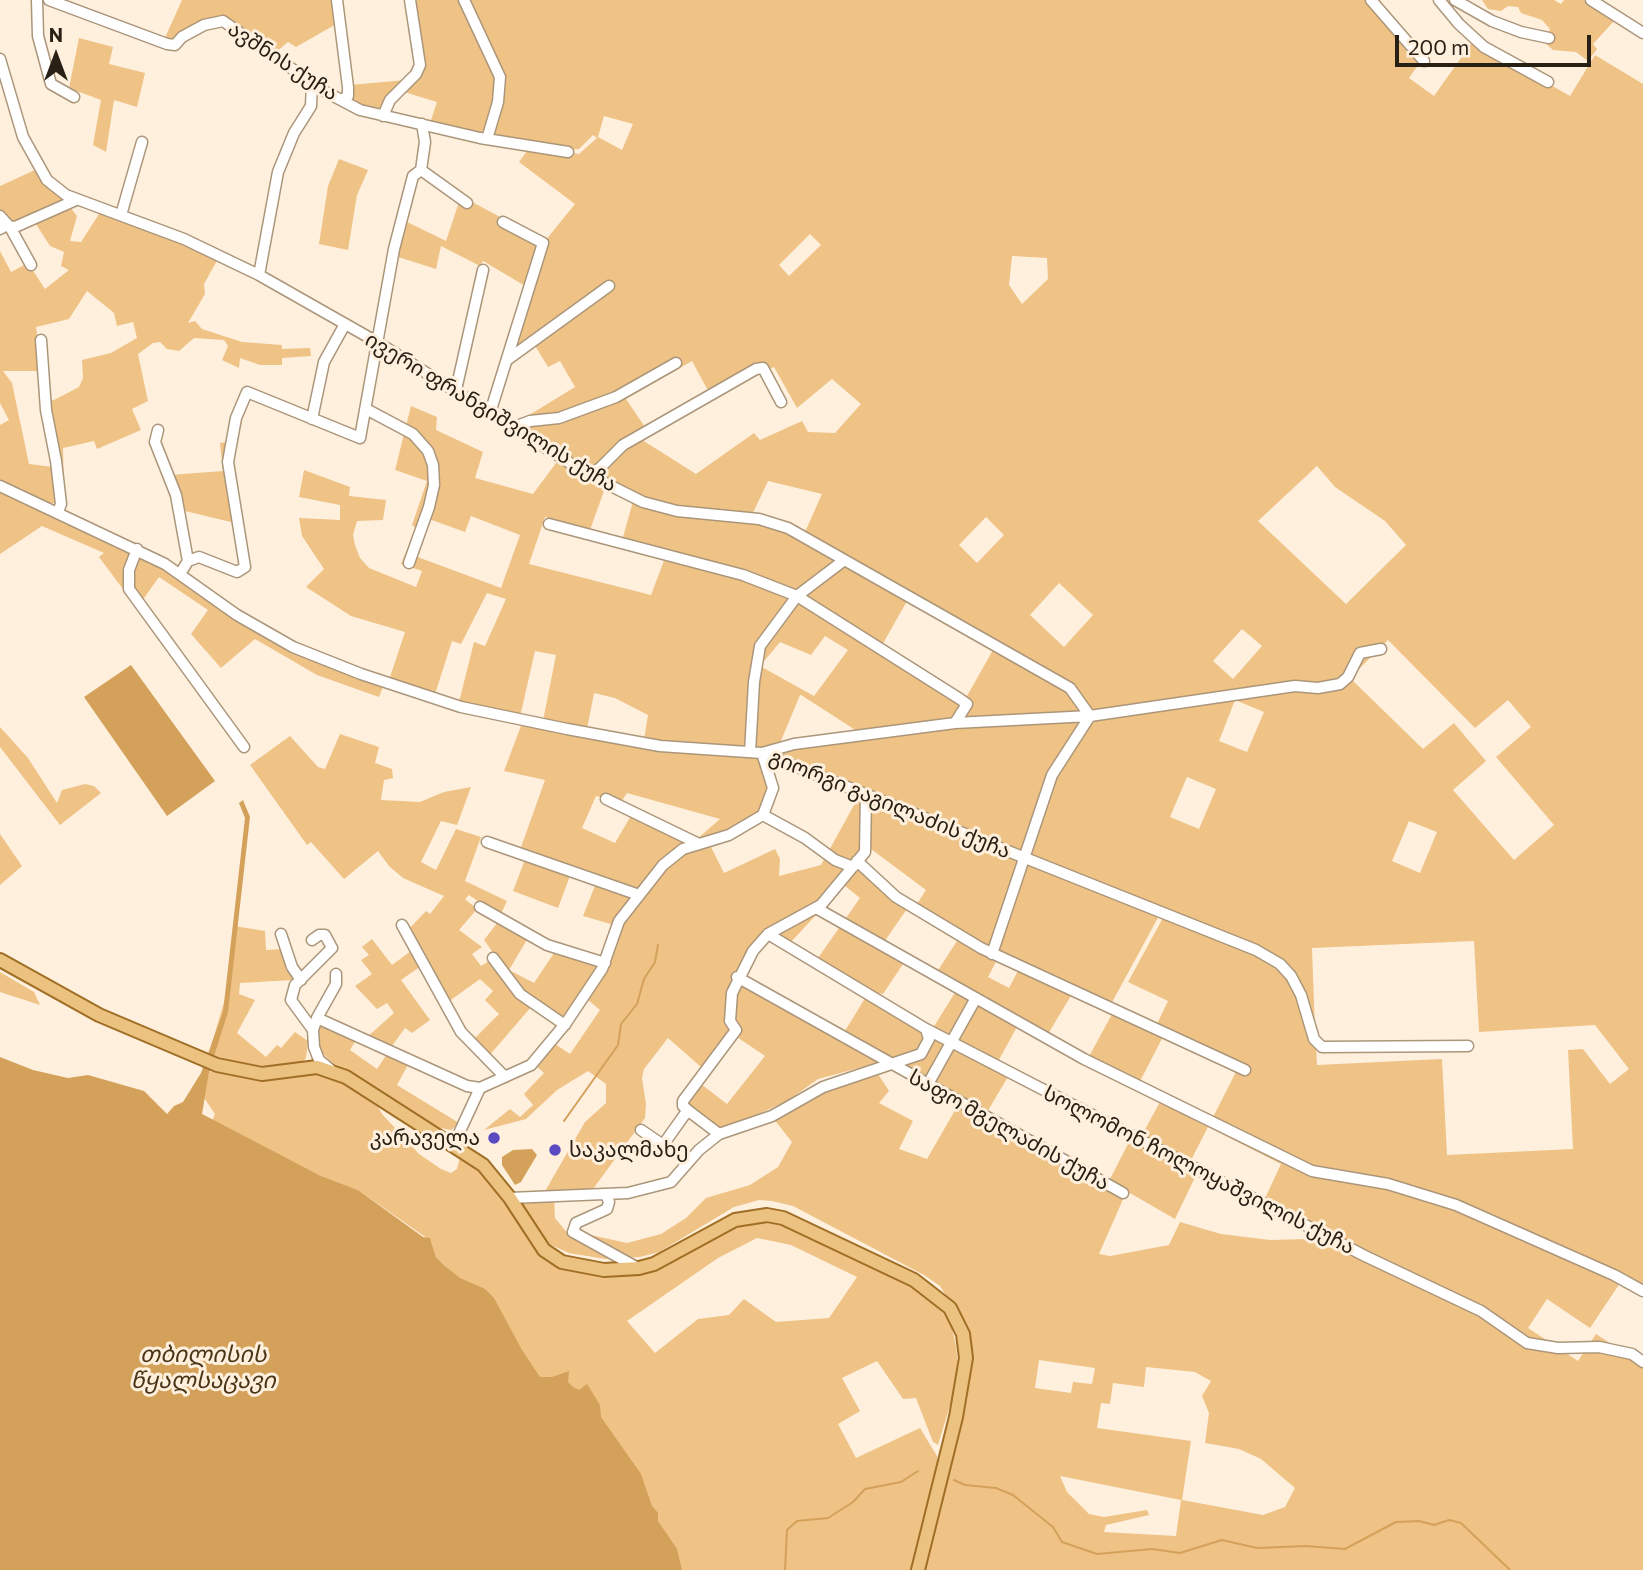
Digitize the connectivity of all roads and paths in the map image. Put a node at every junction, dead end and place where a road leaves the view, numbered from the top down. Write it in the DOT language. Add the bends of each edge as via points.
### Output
graph roads {
  1 [pos="37,0"];
  2 [pos="49,0"];
  3 [pos="337,0"];
  4 [pos="410,0"];
  5 [pos="464,0"];
  6 [pos="1371,0"];
  7 [pos="1439,0"];
  8 [pos="1455,0"];
  9 [pos="1591,0"];
  10 [pos="1643,33"];
  11 [pos="1549,38"];
  12 [pos="0,59"];
  13 [pos="1424,61"];
  14 [pos="312,82"];
  15 [pos="1548,82"];
  16 [pos="74,97"];
  17 [pos="341,100"];
  18 [pos="383,116"];
  19 [pos="422,124"];
  20 [pos="487,139"];
  21 [pos="142,142"];
  22 [pos="568,152"];
  23 [pos="421,170"];
  24 [pos="76,200"];
  25 [pos="467,203"];
  26 [pos="121,215"];
  27 [pos="0,216"];
  28 [pos="503,222"];
  29 [pos="5,228"];
  30 [pos="31,265"];
  31 [pos="483,270"];
  32 [pos="259,275"];
  33 [pos="609,286"];
  34 [pos="345,324"];
  35 [pos="41,340"];
  36 [pos="377,342"];
  37 [pos="506,360"];
  38 [pos="676,363"];
  39 [pos="456,390"];
  40 [pos="781,402"];
  41 [pos="366,408"];
  42 [pos="490,413"];
  43 [pos="312,419"];
  44 [pos="512,428"];
  45 [pos="158,430"];
  46 [pos="589,475"];
  47 [pos="0,486"];
  48 [pos="58,512"];
  49 [pos="549,524"];
  50 [pos="137,550"];
  51 [pos="188,561"];
  52 [pos="843,561"];
  53 [pos="409,563"];
  54 [pos="180,574"];
  55 [pos="797,596"];
  56 [pos="1381,649"];
  57 [pos="1090,716"];
  58 [pos="955,723"];
  59 [pos="244,747"];
  60 [pos="750,752"];
  61 [pos="762,752"];
  62 [pos="866,796"];
  63 [pos="606,799"];
  64 [pos="763,815"];
  65 [pos="487,842"];
  66 [pos="697,843"];
  67 [pos="1023,857"];
  68 [pos="855,864"];
  69 [pos="639,895"];
  70 [pos="480,907"];
  71 [pos="816,908"];
  72 [pos="402,925"];
  73 [pos="281,934"];
  74 [pos="768,934"];
  75 [pos="313,940"];
  76 [pos="992,954"];
  77 [pos="493,958"];
  78 [pos="0,960"];
  79 [pos="605,963"];
  80 [pos="336,974"];
  81 [pos="737,977"];
  82 [pos="301,980"];
  83 [pos="976,998"];
  84 [pos="317,1018"];
  85 [pos="565,1025"];
  86 [pos="926,1029"];
  87 [pos="313,1030"];
  88 [pos="953,1041"];
  89 [pos="1468,1046"];
  90 [pos="314,1047"];
  91 [pos="891,1066"];
  92 [pos="304,1067"];
  93 [pos="331,1069"];
  94 [pos="1245,1070"];
  95 [pos="505,1077"];
  96 [pos="928,1084"];
  97 [pos="480,1088"];
  98 [pos="690,1112"];
  99 [pos="641,1130"];
  100 [pos="719,1134"];
  101 [pos="454,1144"];
  102 [pos="1123,1193"];
  103 [pos="606,1194"];
  104 [pos="510,1198"];
  105 [pos="639,1268"];
  106 [pos="1643,1291"];
  107 [pos="1643,1362"];
  108 [pos="918,1570"];
  1 -- 16 [label="street" via="38,36 51,84"];
  2 -- 14 [label="street, ავშნის ქუჩა" via="175,45 204,25 223,21"];
  3 -- 17 [label="street" via="348,87 348,96"];
  4 -- 18 [label="street" via="420,65 390,100"];
  5 -- 20 [label="street" via="500,77"];
  6 -- 13 [label="street"];
  7 -- 15 [label="street" via="1484,47"];
  8 -- 11 [label="street" via="1502,25"];
  9 -- 10 [label="street"];
  12 -- 24 [label="street, ივერი ფრანგიშვილის ქუჩა" via="23,137 36,163 47,180"];
  14 -- 17 [label="street, ავშნის ქუჩა"];
  14 -- 32 [label="street" via="311,106 278,172"];
  17 -- 18 [label="street, ავშნის ქუჩა"];
  18 -- 19 [label="street, ავშნის ქუჩა"];
  19 -- 20 [label="street, ავშნის ქუჩა"];
  19 -- 23 [label="street"];
  20 -- 22 [label="street, ავშნის ქუჩა"];
  21 -- 26 [label="street"];
  23 -- 25 [label="street"];
  23 -- 36 [label="street" via="413,176 405,200"];
  24 -- 26 [label="street, ივერი ფრანგიშვილის ქუჩა"];
  24 -- 29 [label="street"];
  26 -- 32 [label="street, ივერი ფრანგიშვილის ქუჩა"];
  27 -- 29 [label="street"];
  28 -- 37 [label="street" via="543,243"];
  29 -- 30 [label="street"];
  31 -- 39 [label="street"];
  32 -- 34 [label="street, ივერი ფრანგიშვილის ქუჩა"];
  33 -- 37 [label="street"];
  34 -- 36 [label="street, ივერი ფრანგიშვილის ქუჩა"];
  34 -- 43 [label="street" via="324,362"];
  35 -- 48 [label="street" via="46,410 57,461"];
  36 -- 39 [label="street, ივერი ფრანგიშვილის ქუჩა"];
  36 -- 41 [label="street"];
  37 -- 42 [label="street"];
  38 -- 44 [label="street" via="616,397 559,418"];
  39 -- 42 [label="street, ივერი ფრანგიშვილის ქუჩა"];
  40 -- 46 [label="street" via="763,368 756,369 623,445"];
  41 -- 43 [label="street" via="360,438"];
  41 -- 53 [label="street" via="413,434 433,465 429,508"];
  42 -- 44 [label="street, ივერი ფრანგიშვილის ქუჩა"];
  43 -- 51 [label="street" via="252,391 244,394 228,462 245,567 237,572 206,559"];
  44 -- 46 [label="street, ივერი ფრანგიშვილის ქუჩა"];
  45 -- 51 [label="street" via="155,442 176,495"];
  46 -- 52 [label="street, ივერი ფრანგიშვილის ქუჩა" via="658,507 777,524 806,536"];
  47 -- 48 [label="street, გიორგი გაგილაძის ქუჩა"];
  48 -- 50 [label="street, გიორგი გაგილაძის ქუჩა"];
  49 -- 55 [label="street" via="743,575"];
  50 -- 54 [label="street, გიორგი გაგილაძის ქუჩა"];
  50 -- 59 [label="street" via="129,570 129,589"];
  51 -- 54 [label="street"];
  52 -- 55 [label="street"];
  52 -- 57 [label="street, ივერი ფრანგიშვილის ქუჩა" via="1070,688"];
  54 -- 60 [label="street, გიორგი გაგილაძის ქუჩა" via="293,648 461,707 660,746"];
  55 -- 58 [label="street" via="967,704"];
  55 -- 60 [label="street" via="760,646"];
  56 -- 57 [label="street" via="1360,653 1340,684 1295,686"];
  57 -- 58 [label="street"];
  57 -- 67 [label="street" via="1052,775"];
  58 -- 61 [label="street"];
  60 -- 61 [label="street, გიორგი გაგილაძის ქუჩა"];
  61 -- 62 [label="street, გიორგი გაგილაძის ქუჩა"];
  61 -- 64 [label="street" via="773,788"];
  62 -- 67 [label="street, გიორგი გაგილაძის ქუჩა"];
  62 -- 68 [label="street" via="867,840 865,852"];
  63 -- 66 [label="street"];
  64 -- 66 [label="street" via="729,835"];
  64 -- 68 [label="street" via="835,860"];
  65 -- 69 [label="street"];
  66 -- 69 [label="street" via="672,857"];
  67 -- 76 [label="street"];
  67 -- 89 [label="street, გიორგი გაგილაძის ქუჩა" via="1269,957 1296,986 1314,1039 1322,1047"];
  68 -- 71 [label="street"];
  68 -- 76 [label="street" via="903,902"];
  69 -- 79 [label="street" via="619,921"];
  70 -- 79 [label="street" via="547,945"];
  71 -- 74 [label="street"];
  71 -- 83 [label="street"];
  72 -- 95 [label="street" via="461,1032"];
  73 -- 82 [label="street"];
  74 -- 81 [label="street"];
  74 -- 86 [label="street, სოლომონ ჩოლოყაშვილის ქუჩა"];
  75 -- 82 [label="street" via="325,935 332,948"];
  76 -- 94 [label="street"];
  77 -- 85 [label="street" via="520,995"];
  78 -- 92 [label="main road" via="99,1015 199,1059 262,1074"];
  79 -- 85 [label="street"];
  80 -- 84 [label="street" via="336,984"];
  81 -- 91 [label="street"];
  81 -- 98 [label="street" via="730,1008 736,1030 683,1101"];
  82 -- 87 [label="street" via="291,1000"];
  83 -- 88 [label="street"];
  83 -- 106 [label="street" via="1084,1059 1312,1171 1388,1184 1456,1205"];
  84 -- 87 [label="street"];
  84 -- 97 [label="street" via="452,1081"];
  85 -- 95 [label="street" via="539,1059"];
  86 -- 88 [label="street, სოლომონ ჩოლოყაშვილის ქუჩა"];
  86 -- 91 [label="street" via="929,1039 921,1054"];
  87 -- 90 [label="street"];
  88 -- 96 [label="street"];
  88 -- 107 [label="street, სოლომონ ჩოლოყაშვილის ქუჩა" via="1480,1311 1527,1343 1599,1347 1632,1354"];
  90 -- 92 [label="street"];
  90 -- 93 [label="street" via="319,1060"];
  91 -- 96 [label="street, საფო მგელაძის ქუჩა"];
  91 -- 100 [label="street, საფო მგელაძის ქუჩა" via="823,1087 772,1116"];
  92 -- 93 [label="main road"];
  93 -- 101 [label="main road"];
  95 -- 97 [label="street"];
  96 -- 102 [label="street, საფო მგელაძის ქუჩა"];
  97 -- 101 [label="street"];
  98 -- 99 [label="street" via="663,1145"];
  98 -- 100 [label="street"];
  100 -- 103 [label="street, საფო მგელაძის ქუჩა" via="671,1182 643,1191"];
  101 -- 104 [label="main road" via="483,1165"];
  103 -- 104 [label="street, საფო მგელაძის ქუჩა"];
  103 -- 105 [label="street" via="607,1209 576,1223 573,1232"];
  104 -- 105 [label="main road" via="544,1250 562,1262 604,1270"];
  105 -- 108 [label="main road" via="736,1220 767,1215 883,1264 914,1280 950,1308 963,1334 964,1380"];
}
